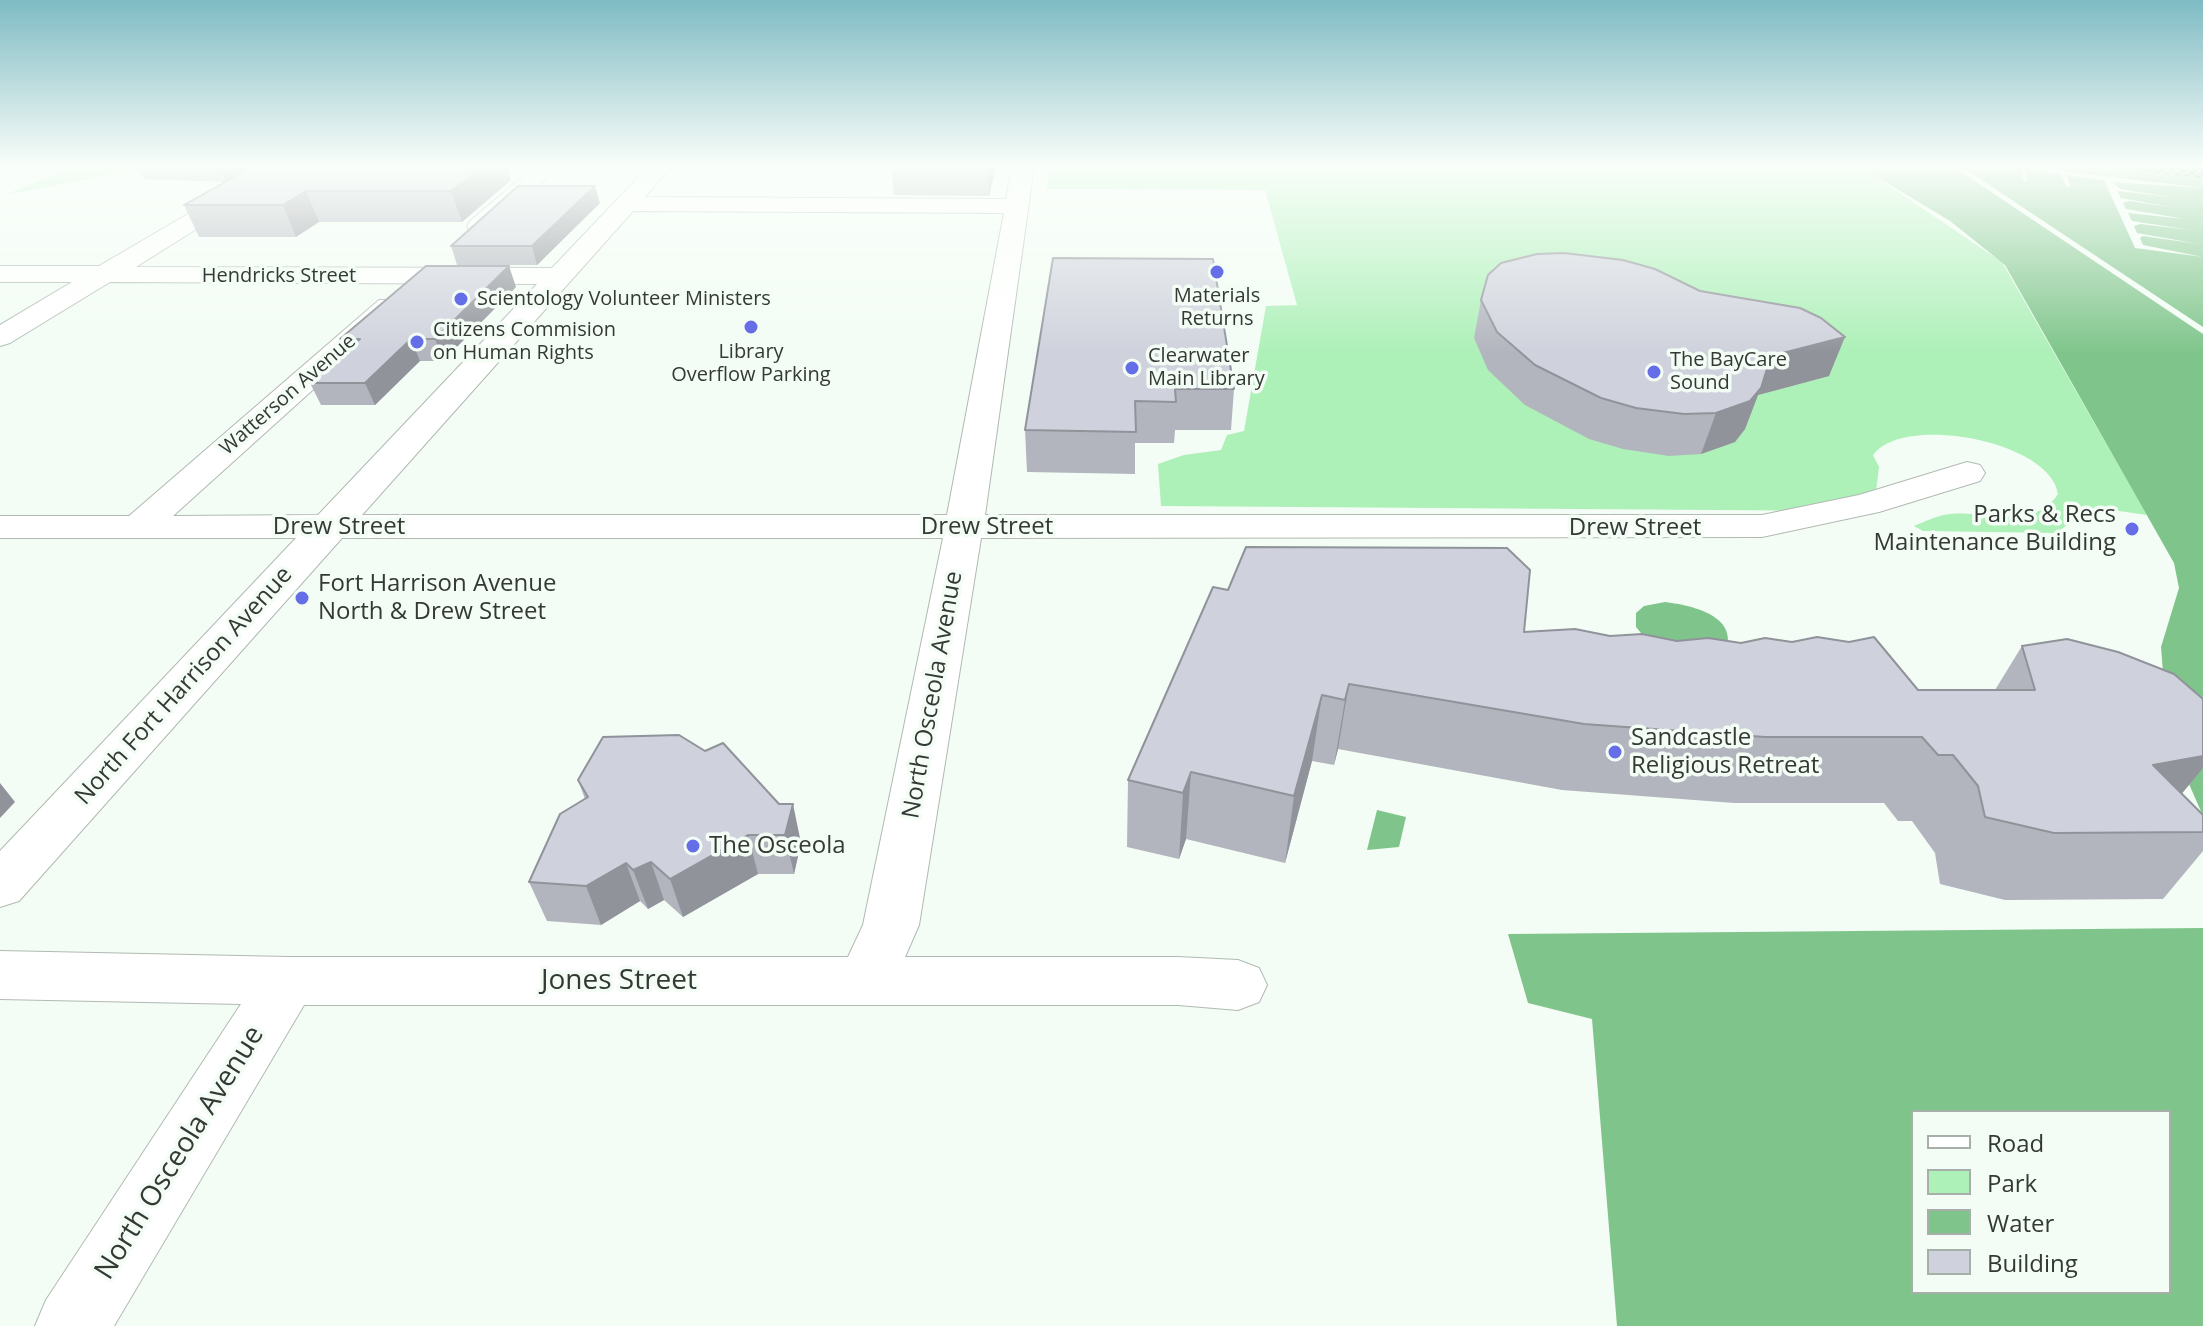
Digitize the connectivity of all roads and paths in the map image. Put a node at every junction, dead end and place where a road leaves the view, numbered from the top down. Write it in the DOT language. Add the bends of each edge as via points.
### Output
graph roads {
  1 [pos="181,229"];
  2 [pos="477,229"];
  3 [pos="604,229"];
  4 [pos="1012,229"];
  5 [pos="0,274"];
  6 [pos="104,275"];
  7 [pos="423,276"];
  8 [pos="559,276"];
  9 [pos="0,337"];
  10 [pos="1967,473"];
  11 [pos="330,526"];
  12 [pos="0,527"];
  13 [pos="138,527"];
  14 [pos="962,527"];
  15 [pos="0,886"];
  16 [pos="0,975"];
  17 [pos="288,981"];
  18 [pos="865,981"];
  19 [pos="1238,985"];
  20 [pos="72,1326"];
  1 -- 6 [label="street"];
  2 -- 7 [label="street, Watterson Avenue"];
  3 -- 8 [label="street, North Fort Harrison Avenue"];
  4 -- 14 [label="street, North Osceola Avenue"];
  5 -- 6 [label="street, Hendricks Street"];
  6 -- 7 [label="street, Hendricks Street"];
  6 -- 9 [label="street"];
  7 -- 8 [label="street, Hendricks Street"];
  7 -- 13 [label="street, Watterson Avenue"];
  8 -- 11 [label="street, North Fort Harrison Avenue"];
  10 -- 14 [label="street, Drew Street" via="1871,504 1762,526"];
  11 -- 13 [label="street, Drew Street"];
  11 -- 14 [label="street, Drew Street"];
  11 -- 15 [label="street, North Fort Harrison Avenue"];
  12 -- 13 [label="street, Drew Street"];
  14 -- 18 [label="street, North Osceola Avenue" via="891,925"];
  16 -- 17 [label="street, Jones Street"];
  17 -- 18 [label="street, Jones Street"];
  17 -- 20 [label="street, North Osceola Avenue"];
  18 -- 19 [label="street, Jones Street"];
}
